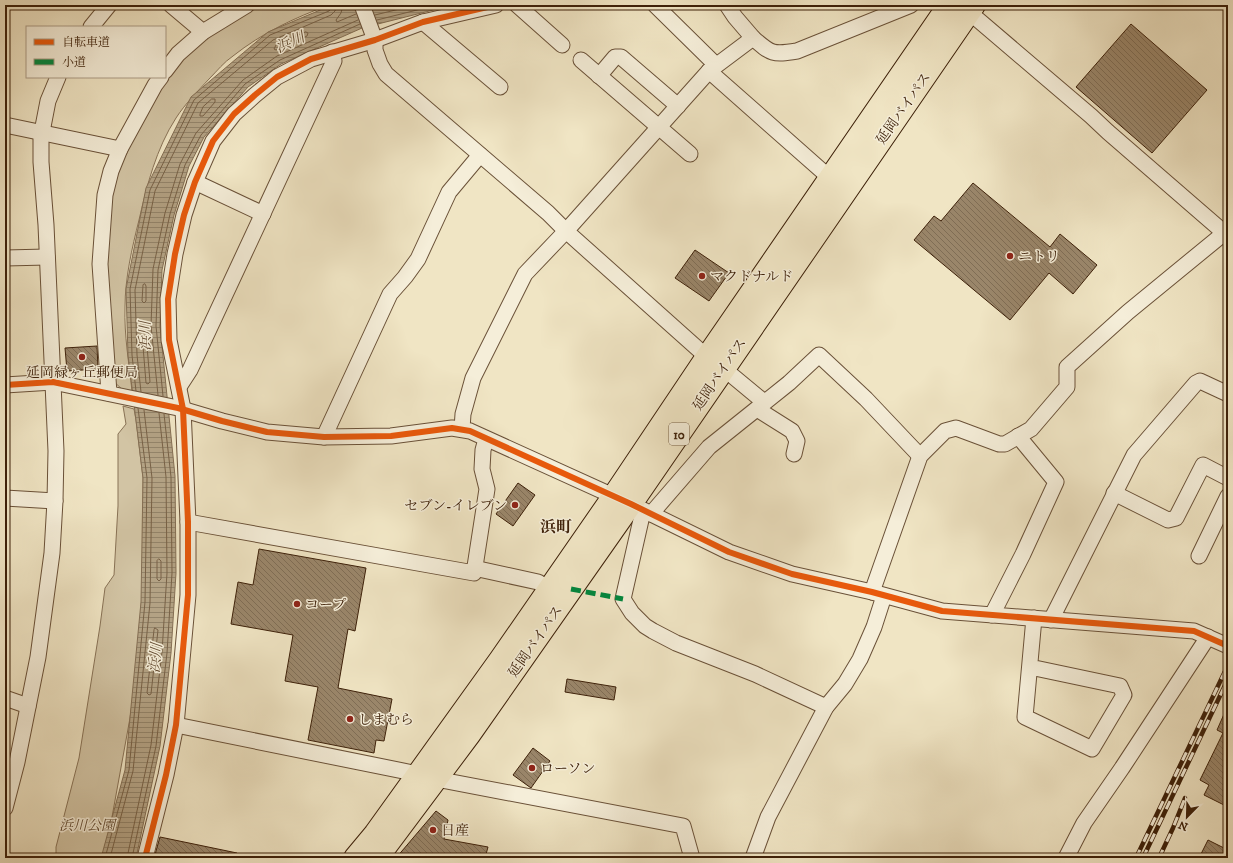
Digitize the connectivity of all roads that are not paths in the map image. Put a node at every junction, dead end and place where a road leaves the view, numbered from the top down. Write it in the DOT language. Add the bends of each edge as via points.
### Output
graph roads {
  1 [pos="108,5"];
  2 [pos="171,5"];
  3 [pos="247,5"];
  4 [pos="362,5"];
  5 [pos="496,5"];
  6 [pos="517,5"];
  7 [pos="655,5"];
  8 [pos="728,5"];
  9 [pos="911,5"];
  10 [pos="949,5"];
  11 [pos="971,9"];
  12 [pos="423,22"];
  13 [pos="92,26"];
  14 [pos="203,32"];
  15 [pos="753,38"];
  16 [pos="375,40"];
  17 [pos="562,45"];
  18 [pos="332,52"];
  19 [pos="581,60"];
  20 [pos="712,68"];
  21 [pos="166,70"];
  22 [pos="599,76"];
  23 [pos="58,78"];
  24 [pos="160,78"];
  25 [pos="500,87"];
  26 [pos="678,106"];
  27 [pos="5,125"];
  28 [pos="659,127"];
  29 [pos="42,132"];
  30 [pos="120,149"];
  31 [pos="690,154"];
  32 [pos="480,155"];
  33 [pos="830,178"];
  34 [pos="195,182"];
  35 [pos="263,214"];
  36 [pos="566,231"];
  37 [pos="1227,233"];
  38 [pos="47,257"];
  39 [pos="5,258"];
  40 [pos="715,362"];
  41 [pos="53,382"];
  42 [pos="5,385"];
  43 [pos="179,387"];
  44 [pos="1228,394"];
  45 [pos="116,395"];
  46 [pos="761,405"];
  47 [pos="180,408"];
  48 [pos="462,429"];
  49 [pos="1018,436"];
  50 [pos="324,437"];
  51 [pos="486,439"];
  52 [pos="794,454"];
  53 [pos="920,456"];
  54 [pos="1228,478"];
  55 [pos="1114,493"];
  56 [pos="1228,496"];
  57 [pos="5,498"];
  58 [pos="55,501"];
  59 [pos="635,507"];
  60 [pos="188,522"];
  61 [pos="1199,556"];
  62 [pos="474,568"];
  63 [pos="549,589"];
  64 [pos="878,594"];
  65 [pos="992,615"];
  66 [pos="1034,618"];
  67 [pos="1051,620"];
  68 [pos="1208,637"];
  69 [pos="1228,646"];
  70 [pos="1030,667"];
  71 [pos="5,698"];
  72 [pos="28,706"];
  73 [pos="826,707"];
  74 [pos="176,725"];
  75 [pos="427,776"];
  76 [pos="5,808"];
  77 [pos="145,858"];
  78 [pos="355,858"];
  79 [pos="376,858"];
  80 [pos="692,858"];
  81 [pos="752,858"];
  82 [pos="1066,858"];
  1 -- 13 [label="street"];
  2 -- 14 [label="street"];
  3 -- 14 [label="street"];
  4 -- 16 [label="street"];
  5 -- 12 [label="street"];
  6 -- 17 [label="street"];
  7 -- 20 [label="street"];
  8 -- 15 [label="street"];
  9 -- 15 [label="street" via="797,52 770,52"];
  10 -- 33 [label="highway, 延岡バイパス / 10"];
  11 -- 37 [label="street" via="1108,132"];
  11 -- 40 [label="highway, 延岡バイパス / 10"];
  12 -- 16 [label="street"];
  12 -- 25 [label="street"];
  14 -- 21 [label="street" via="178,54"];
  15 -- 20 [label="street"];
  16 -- 18 [label="street"];
  16 -- 32 [label="street" via="375,50 386,74"];
  18 -- 34 [label="street" via="277,77 234,114 213,141"];
  18 -- 35 [label="street" via="334,61"];
  19 -- 22 [label="street"];
  20 -- 26 [label="street"];
  20 -- 33 [label="street"];
  22 -- 26 [label="street" via="615,58 620,57"];
  22 -- 28 [label="street"];
  23 -- 29 [label="street" via="48,101"];
  24 -- 30 [label="street"];
  26 -- 28 [label="street"];
  27 -- 29 [label="street"];
  28 -- 31 [label="street"];
  28 -- 36 [label="street"];
  29 -- 30 [label="street"];
  29 -- 38 [label="street" via="41,162"];
  30 -- 45 [label="street" via="105,195 100,264"];
  32 -- 36 [label="street"];
  32 -- 50 [label="street" via="449,192 418,259 390,294"];
  33 -- 40 [label="highway, 延岡バイパス / 10"];
  34 -- 35 [label="street"];
  34 -- 43 [label="street" via="175,254 168,299 169,340"];
  35 -- 43 [label="street" via="190,370"];
  36 -- 40 [label="street"];
  36 -- 48 [label="street" via="525,274 473,378 463,414"];
  37 -- 49 [label="street" via="1196,255 1067,366 1067,387 1031,428"];
  38 -- 39 [label="street"];
  38 -- 41 [label="street"];
  40 -- 46 [label="street"];
  40 -- 59 [label="highway, 延岡バイパス / 10"];
  41 -- 42 [label="street"];
  41 -- 45 [label="street"];
  41 -- 58 [label="street"];
  43 -- 47 [label="street"];
  44 -- 55 [label="street" via="1200,381 1196,383 1134,455"];
  45 -- 47 [label="street"];
  46 -- 52 [label="street" via="792,432 796,441"];
  46 -- 53 [label="street" via="819,355 866,399"];
  46 -- 59 [label="street"];
  47 -- 50 [label="street" via="267,432"];
  47 -- 60 [label="street"];
  48 -- 50 [label="street" via="391,436"];
  48 -- 51 [label="street"];
  49 -- 53 [label="street" via="1005,444 999,444 956,428 945,431"];
  49 -- 65 [label="street" via="1056,482"];
  51 -- 59 [label="street"];
  51 -- 62 [label="street" via="482,469 487,489"];
  53 -- 64 [label="street"];
  54 -- 55 [label="street" via="1202,465 1176,518 1168,520"];
  55 -- 67 [label="street"];
  56 -- 61 [label="street"];
  57 -- 58 [label="street"];
  58 -- 72 [label="street" via="47,598"];
  59 -- 63 [label="highway, 延岡バイパス / 10"];
  59 -- 64 [label="street" via="729,552 792,574"];
  59 -- 73 [label="street" via="623,599 645,626 676,643 756,674"];
  59 -- 75 [label="highway, 延岡バイパス / 10" via="469,735"];
  60 -- 62 [label="street" via="474,573"];
  60 -- 74 [label="street" via="188,595"];
  62 -- 63 [label="street" via="538,582"];
  63 -- 75 [label="highway, 延岡バイパス / 10"];
  64 -- 65 [label="street" via="942,611"];
  64 -- 73 [label="street" via="874,627 860,660"];
  65 -- 66 [label="street"];
  66 -- 67 [label="street"];
  66 -- 70 [label="street"];
  67 -- 68 [label="street" via="1194,631"];
  68 -- 69 [label="street"];
  68 -- 82 [label="street" via="1084,823"];
  70 -- 70 [label="street" via="1025,717 1092,749 1124,695 1120,686"];
  71 -- 72 [label="street"];
  72 -- 76 [label="street"];
  73 -- 81 [label="street" via="768,817"];
  74 -- 75 [label="street"];
  74 -- 77 [label="street"];
  75 -- 78 [label="highway, 延岡バイパス / 10"];
  75 -- 79 [label="highway, 延岡バイパス / 10"];
  75 -- 80 [label="street" via="682,826"];
}
